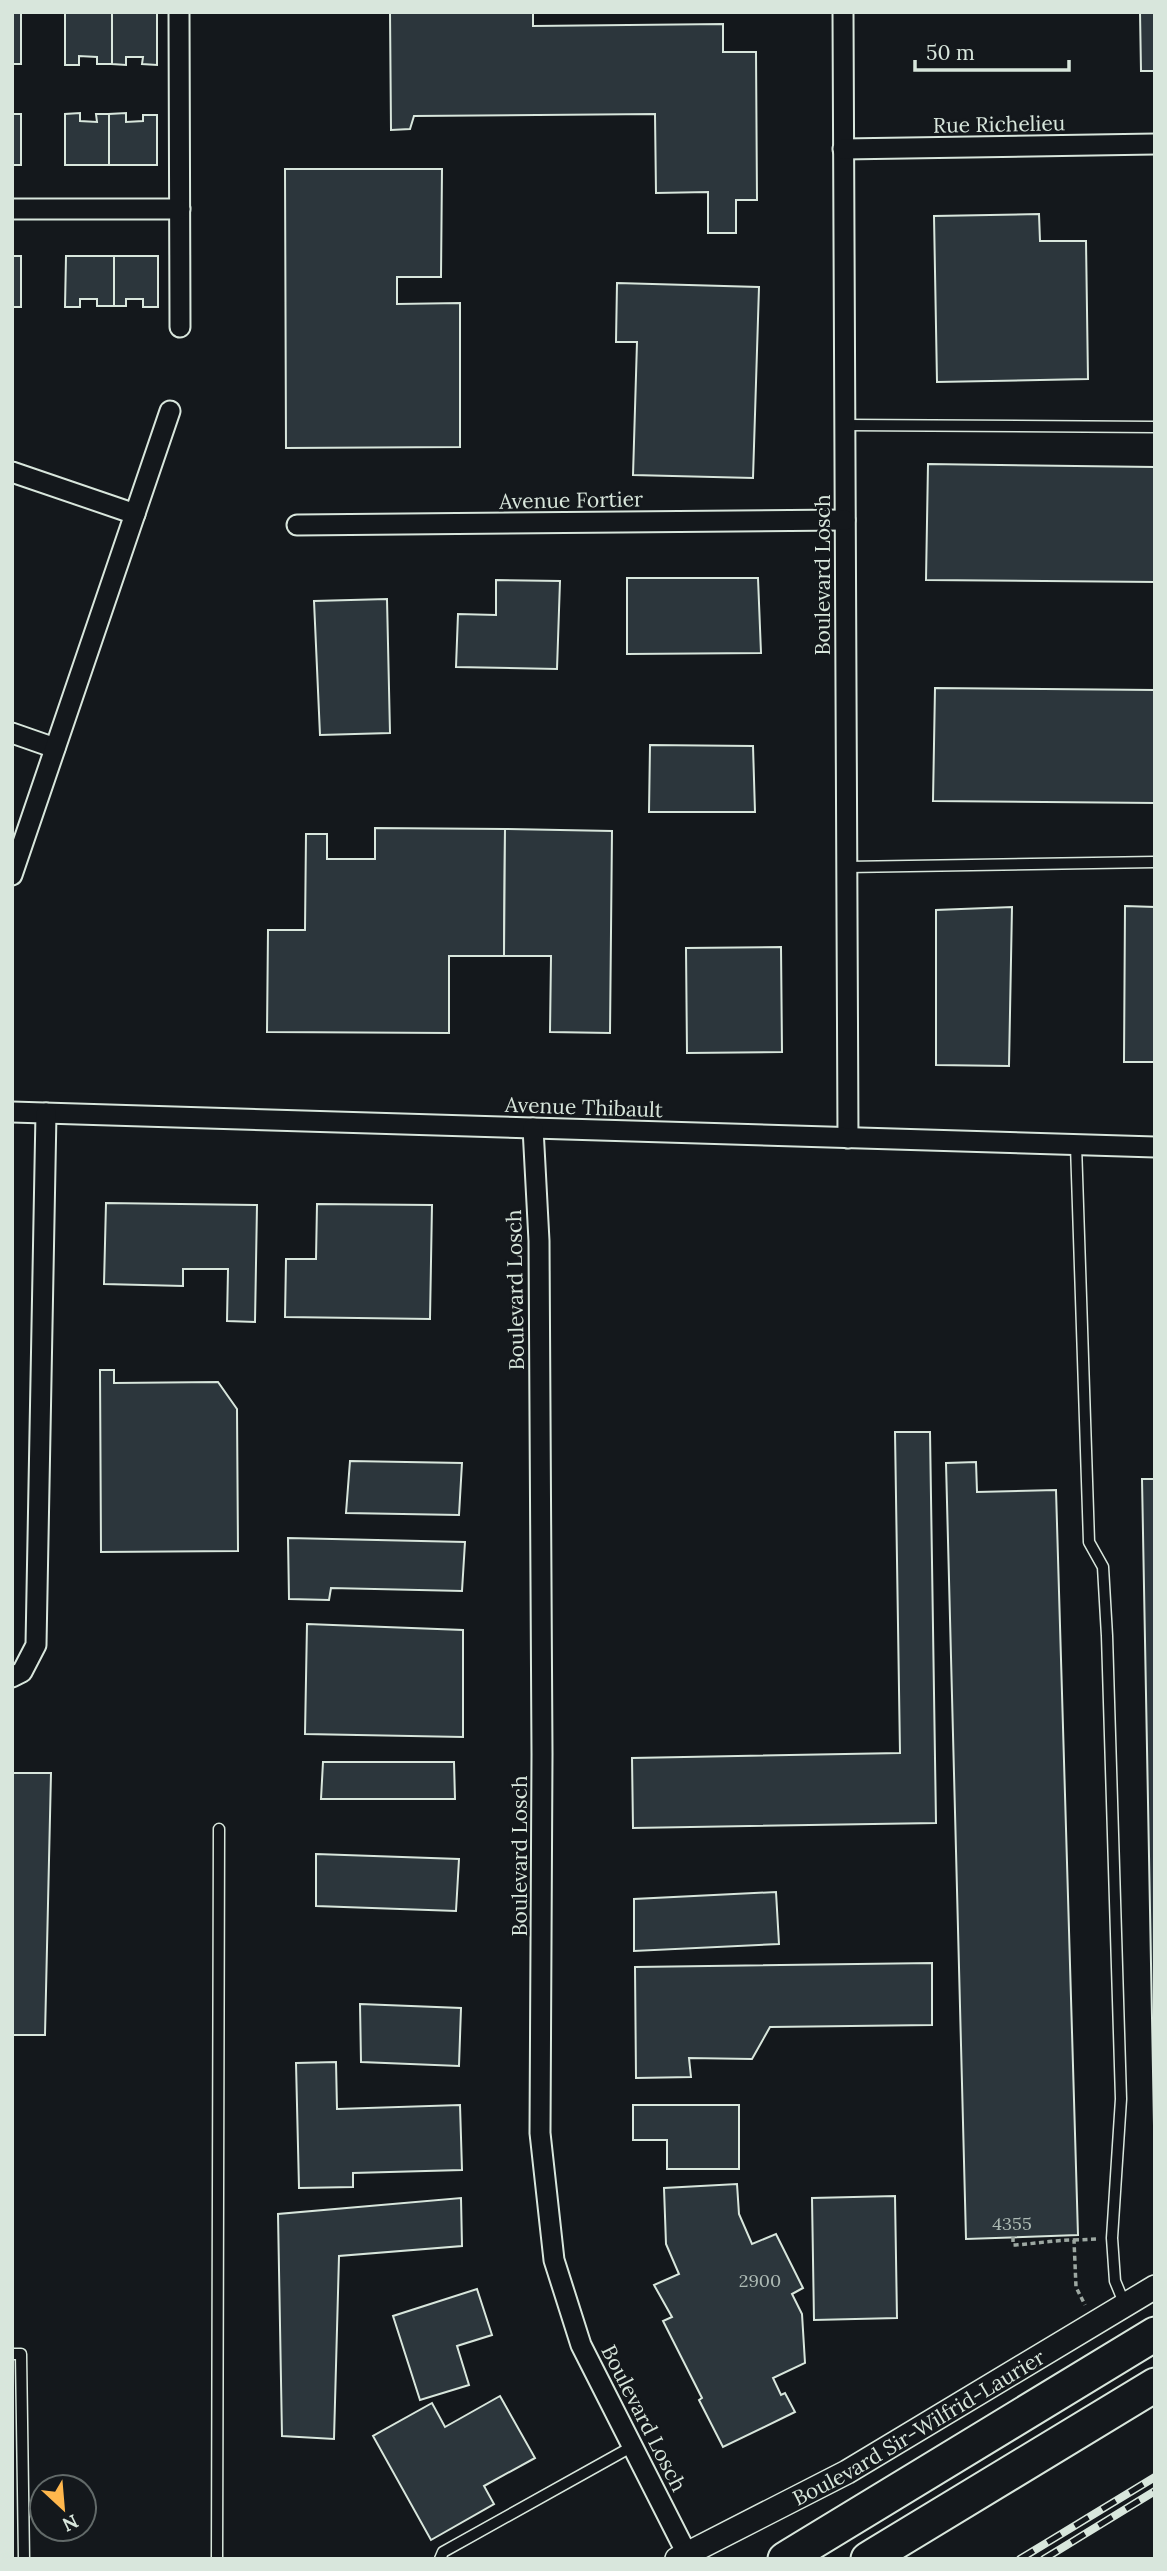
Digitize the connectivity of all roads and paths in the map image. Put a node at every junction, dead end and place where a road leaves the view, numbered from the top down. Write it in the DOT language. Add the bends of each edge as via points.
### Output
graph roads {
  1 [pos="179,12"];
  2 [pos="843,12"];
  3 [pos="1155,144"];
  4 [pos="843,149"];
  5 [pos="12,209"];
  6 [pos="180,209"];
  7 [pos="180,327"];
  8 [pos="170,411"];
  9 [pos="845,425"];
  10 [pos="1155,427"];
  11 [pos="12,472"];
  12 [pos="135,514"];
  13 [pos="845,520"];
  14 [pos="298,525"];
  15 [pos="12,733"];
  16 [pos="55,748"];
  17 [pos="1155,862"];
  18 [pos="846,867"];
  19 [pos="12,875"];
  20 [pos="12,1112"];
  21 [pos="46,1113"];
  22 [pos="533,1128"];
  23 [pos="848,1138"];
  24 [pos="1076,1145"];
  25 [pos="1155,1147"];
  26 [pos="12,1677"];
  27 [pos="219,1829"];
  28 [pos="1013,2237"];
  29 [pos="1112,2238"];
  30 [pos="1074,2240"];
  31 [pos="1155,2287"];
  32 [pos="1125,2305"];
  33 [pos="1087,2309"];
  34 [pos="1155,2334"];
  35 [pos="12,2354"];
  36 [pos="1155,2385"];
  37 [pos="633,2446"];
  38 [pos="17,2452"];
  39 [pos="682,2556"];
  40 [pos="24,2559"];
  41 [pos="218,2559"];
  42 [pos="440,2559"];
  43 [pos="785,2559"];
  44 [pos="868,2559"];
  1 -- 6 [label="street"];
  2 -- 4 [label="street, Boulevard Losch"];
  3 -- 4 [label="street, Rue Richelieu"];
  4 -- 9 [label="street, Boulevard Losch"];
  5 -- 6 [label="street"];
  6 -- 7 [label="street"];
  8 -- 12 [label="street"];
  9 -- 10 [label="lane"];
  9 -- 13 [label="street, Boulevard Losch"];
  11 -- 12 [label="street"];
  12 -- 16 [label="street"];
  13 -- 14 [label="street, Avenue Fortier"];
  13 -- 18 [label="street, Boulevard Losch"];
  15 -- 16 [label="street"];
  16 -- 19 [label="street"];
  17 -- 18 [label="lane"];
  18 -- 23 [label="street, Boulevard Losch"];
  20 -- 21 [label="street, Avenue Thibault"];
  21 -- 22 [label="street, Avenue Thibault"];
  21 -- 26 [label="street" via="36,1645 22,1672"];
  22 -- 23 [label="street, Avenue Thibault"];
  22 -- 37 [label="street, Boulevard Losch" via="539,1241 540,2133 554,2260 581,2345"];
  23 -- 24 [label="street, Avenue Thibault"];
  24 -- 25 [label="street, Avenue Thibault"];
  24 -- 29 [label="lane" via="1089,1542 1103,1567 1119,1988 1121,2099"];
  27 -- 41 [label="lane"];
  28 -- 30 [label="path" via="1013,2245"];
  29 -- 30 [label="path"];
  29 -- 32 [label="lane" via="1115,2281"];
  30 -- 33 [label="path" via="1076,2287"];
  31 -- 32 [label="street, Boulevard Sir-Wilfrid-Laurier"];
  32 -- 39 [label="street, Boulevard Sir-Wilfrid-Laurier" via="868,2460"];
  34 -- 43 [label="highway, Boulevard Sir-Wilfrid-Laurier"];
  35 -- 38 [label="lane" via="21,2354"];
  36 -- 44 [label="highway"];
  37 -- 39 [label="street, Boulevard Losch"];
  37 -- 42 [label="lane" via="443,2552"];
  38 -- 40 [label="lane"];
}
